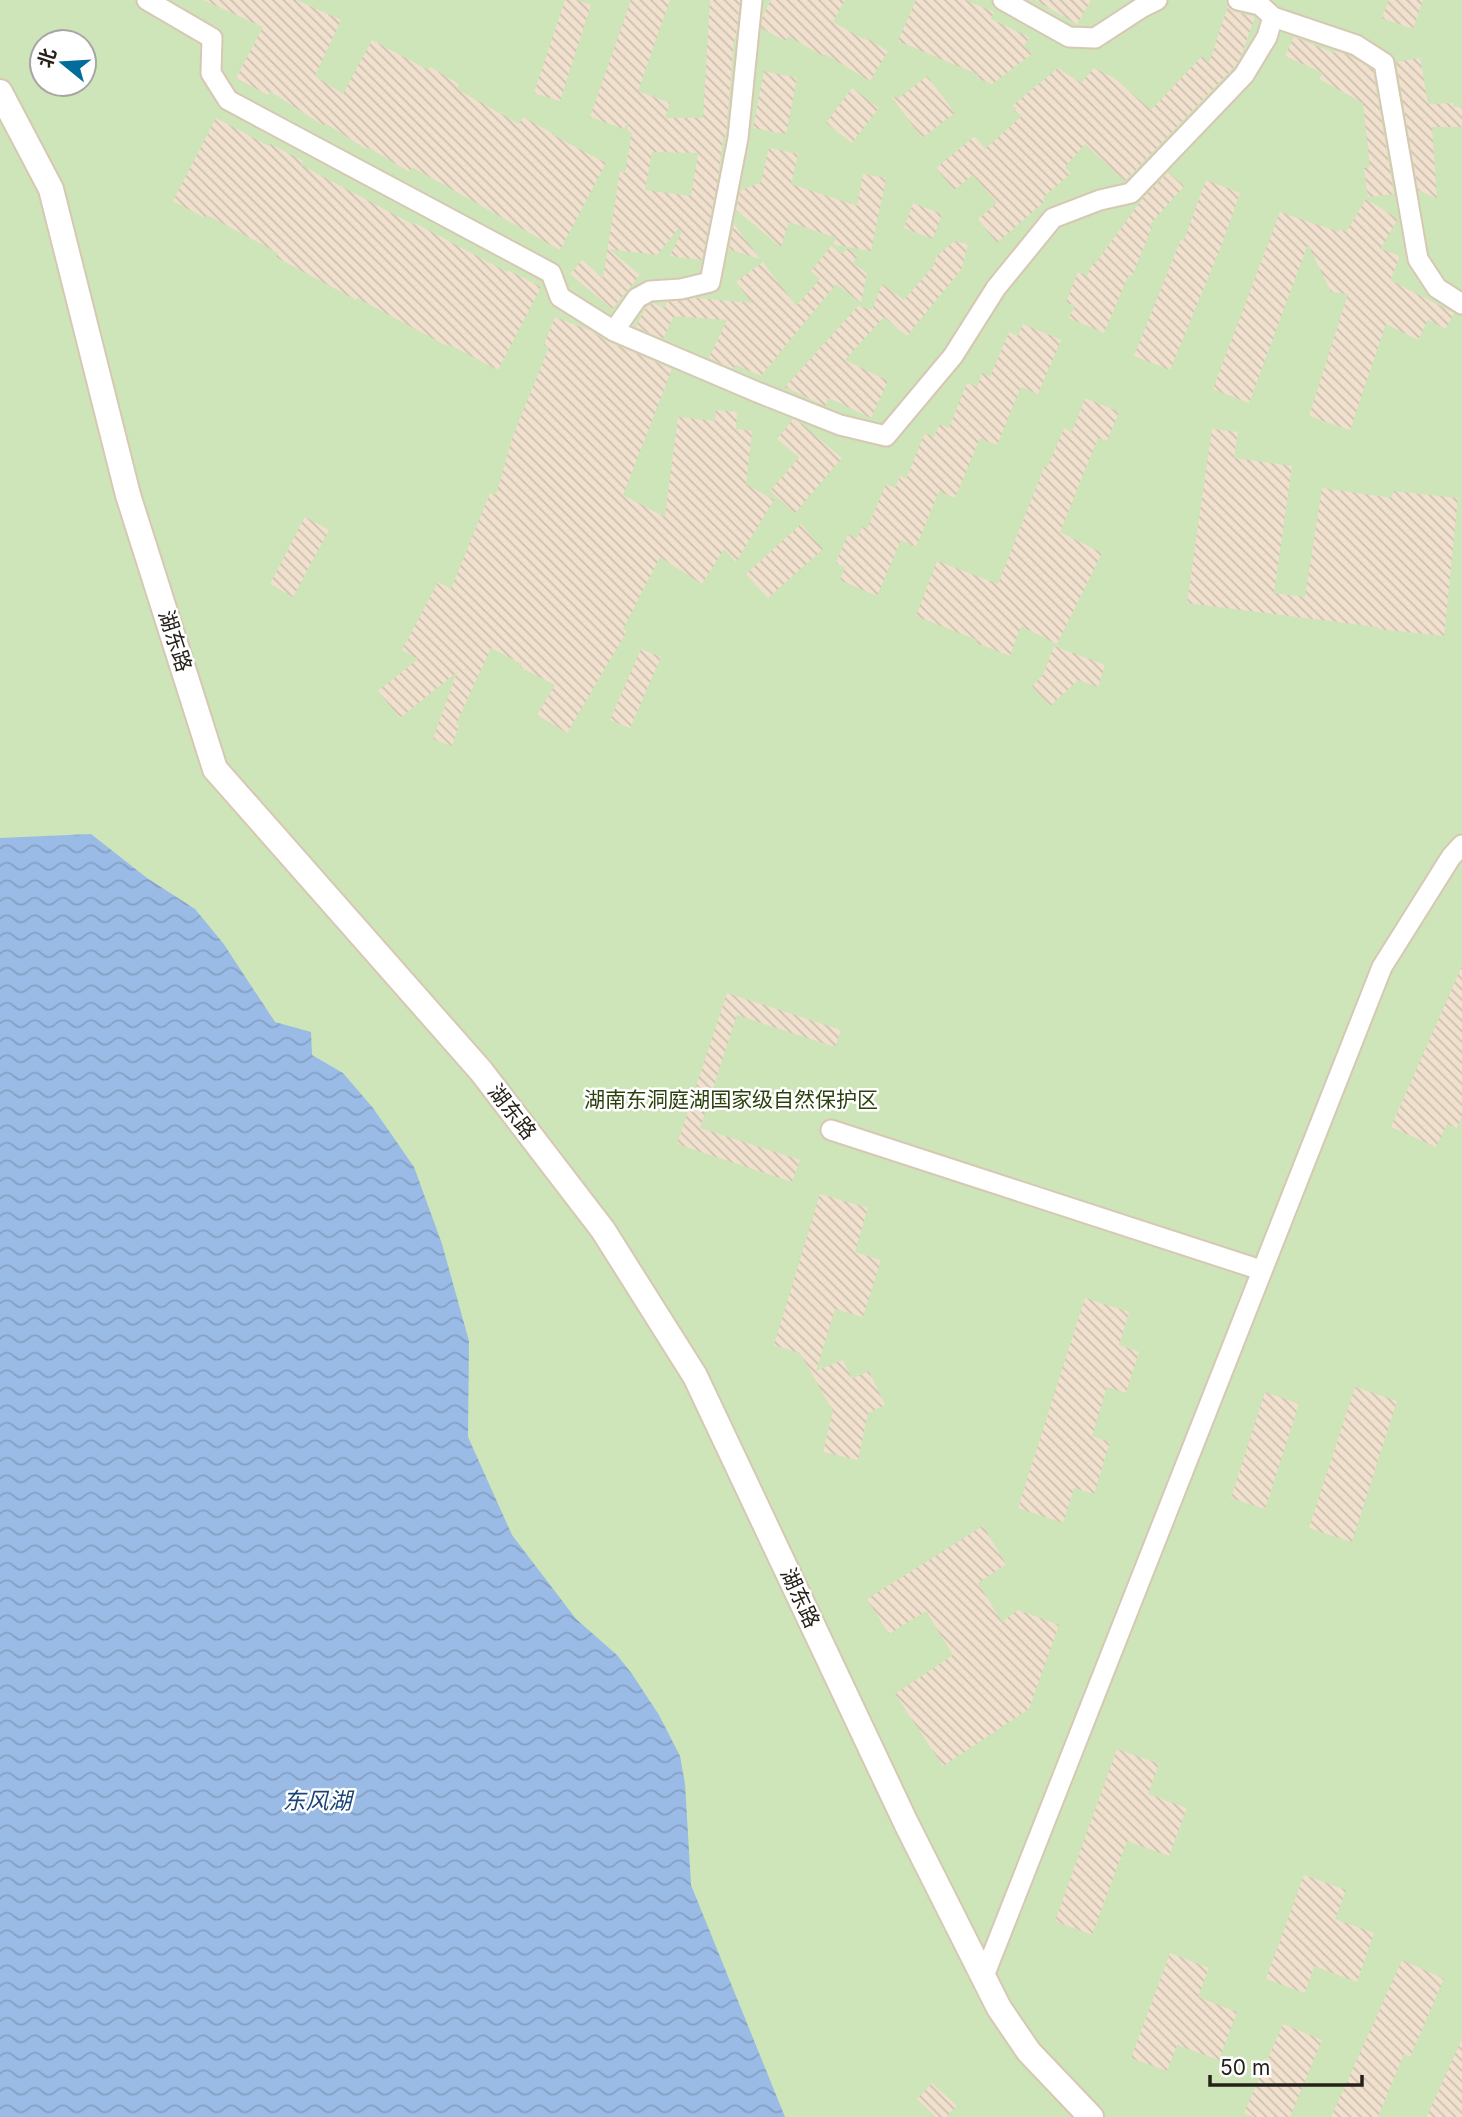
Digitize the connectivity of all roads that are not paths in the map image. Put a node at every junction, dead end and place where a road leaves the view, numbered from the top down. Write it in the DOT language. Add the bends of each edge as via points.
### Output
graph roads {
  1 [pos="147,0"];
  2 [pos="752,0"];
  3 [pos="1003,0"];
  4 [pos="1157,0"];
  5 [pos="1238,0"];
  6 [pos="1273,17"];
  7 [pos="0,92"];
  8 [pos="1462,304"];
  9 [pos="614,331"];
  10 [pos="1462,845"];
  11 [pos="831,1130"];
  12 [pos="1261,1270"];
  13 [pos="984,1976"];
  14 [pos="1091,2117"];
  1 -- 9 [label="street" via="212,38 211,73 228,100 551,273 560,296"];
  2 -- 9 [label="street" via="738,138 710,282 650,291 637,298"];
  3 -- 4 [label="street" via="1069,37 1095,38"];
  5 -- 6 [label="street" via="1260,5"];
  6 -- 8 [label="street" via="1356,46 1384,63 1418,260 1437,288"];
  6 -- 9 [label="street" via="1267,37 1244,75 1131,193 1053,218 996,288 953,356 886,436 840,425"];
  7 -- 13 [label="street, 湖东路" via="51,189 128,495 215,769 481,1071 603,1230 695,1376 906,1823"];
  10 -- 12 [label="street" via="1382,967"];
  11 -- 12 [label="street"];
  12 -- 13 [label="street"];
  13 -- 14 [label="street, 湖东路" via="1029,2052"];
}
